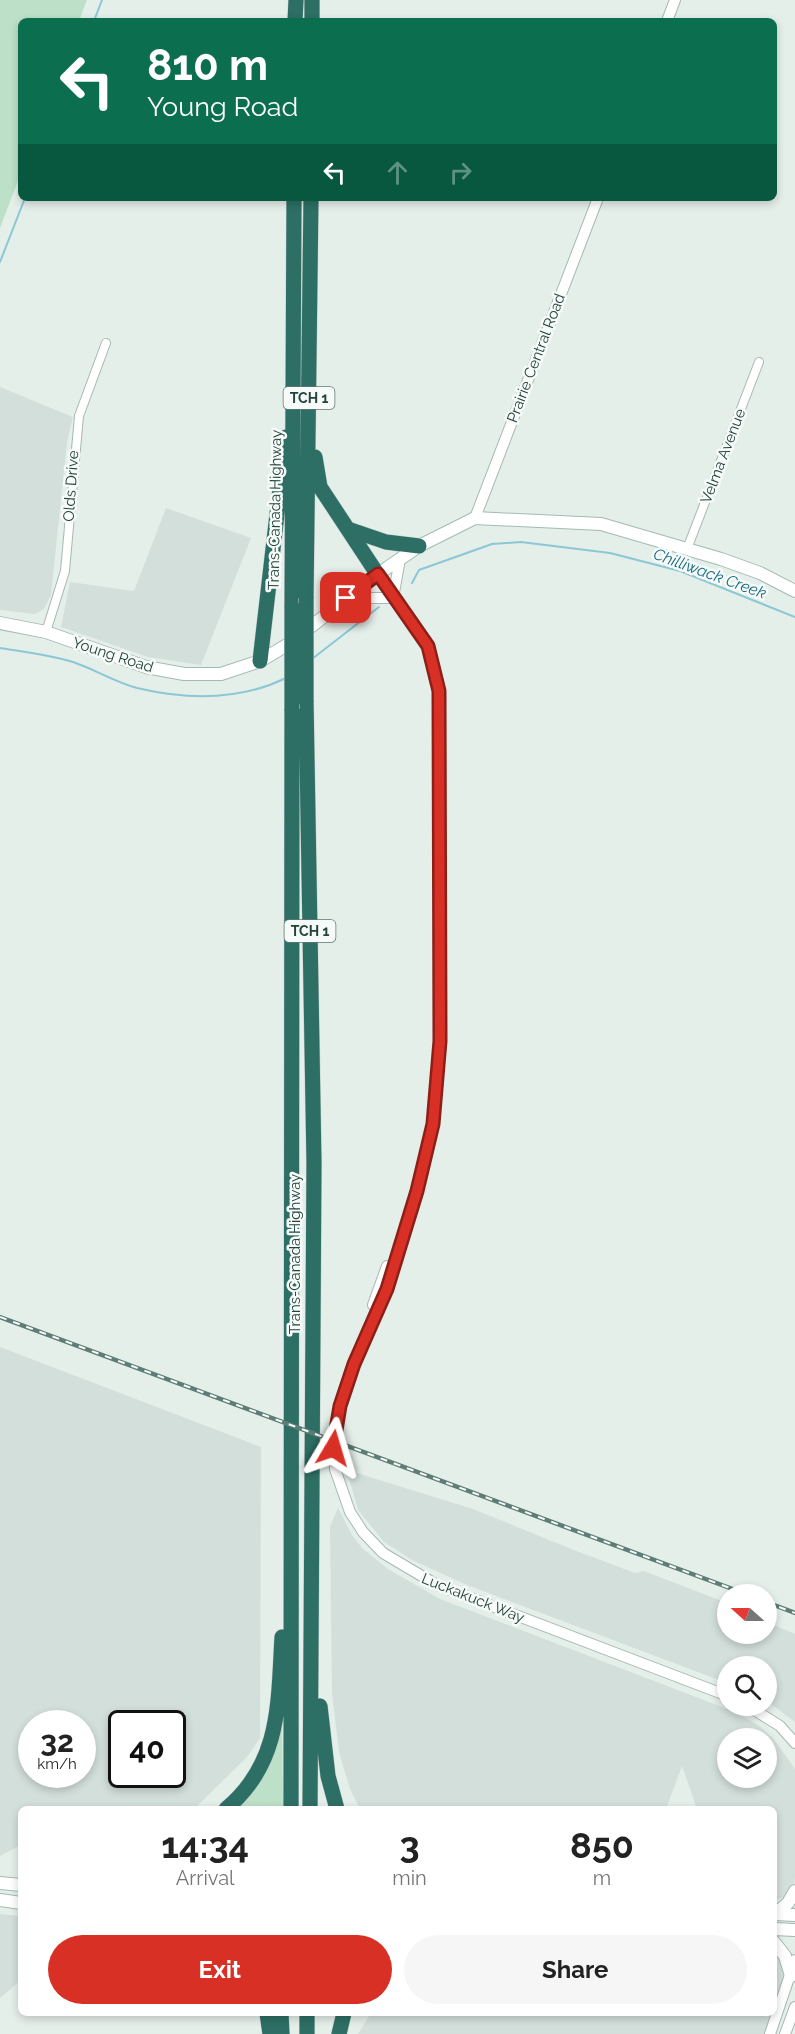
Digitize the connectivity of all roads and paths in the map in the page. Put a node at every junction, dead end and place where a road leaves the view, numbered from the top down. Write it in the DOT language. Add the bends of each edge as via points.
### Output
graph roads {
  1 [pos="296,0"];
  2 [pos="312,0"];
  3 [pos="675,0"];
  4 [pos="295,18"];
  5 [pos="312,18"];
  6 [pos="668,18"];
  7 [pos="294,201"];
  8 [pos="311,201"];
  9 [pos="597,201"];
  10 [pos="294,309"];
  11 [pos="311,309"];
  12 [pos="106,343"];
  13 [pos="759,362"];
  14 [pos="475,518"];
  15 [pos="348,529"];
  16 [pos="419,546"];
  17 [pos="687,549"];
  18 [pos="400,559"];
  19 [pos="378,574"];
  20 [pos="795,591"];
  21 [pos="346,598"];
  22 [pos="393,598"];
  23 [pos="0,623"];
  24 [pos="46,633"];
  25 [pos="260,661"];
  26 [pos="290,1446"];
  27 [pos="312,1552"];
  28 [pos="717,1692"];
  29 [pos="764,1716"];
  30 [pos="795,1743"];
  31 [pos="229,1806"];
  32 [pos="291,1806"];
  33 [pos="310,1806"];
  34 [pos="336,1806"];
  35 [pos="0,1883"];
  36 [pos="18,1886"];
  37 [pos="795,1891"];
  38 [pos="0,1900"];
  39 [pos="18,1903"];
  40 [pos="777,1912"];
  41 [pos="777,1914"];
  42 [pos="795,1915"];
  43 [pos="777,1929"];
  44 [pos="795,1930"];
  45 [pos="777,1946"];
  46 [pos="795,1960"];
  47 [pos="791,1976"];
  48 [pos="795,2007"];
  49 [pos="777,2015"];
  50 [pos="267,2016"];
  51 [pos="281,2016"];
  52 [pos="292,2016"];
  53 [pos="307,2016"];
  54 [pos="343,2016"];
  55 [pos="777,2016"];
  56 [pos="270,2034"];
  57 [pos="282,2034"];
  58 [pos="292,2034"];
  59 [pos="307,2034"];
  60 [pos="339,2034"];
  61 [pos="770,2034"];
  62 [pos="785,2034"];
  1 -- 4 [label="highway"];
  2 -- 5 [label="highway"];
  3 -- 6 [label="street"];
  7 -- 10 [label="highway, Trans-Canada Highway / TCH 1"];
  8 -- 11 [label="highway, TCH 1"];
  9 -- 14 [label="street, Prairie Central Road"];
  10 -- 25 [label="highway" via="289,415"];
  10 -- 26 [label="highway, Trans-Canada Highway / TCH 1, bridge"];
  11 -- 15 [label="highway" via="315,454 320,487"];
  11 -- 27 [label="highway, Trans-Canada Highway / TCH 1, bridge" via="306,700 314,1163"];
  12 -- 24 [label="street, Olds Drive" via="79,416 64,571"];
  13 -- 17 [label="street, Velma Avenue"];
  14 -- 16 [label="main road, Young Road"];
  14 -- 17 [label="main road" via="601,524"];
  15 -- 16 [label="highway" via="386,542"];
  15 -- 19 [label="highway"];
  16 -- 18 [label="main road, Young Road"];
  17 -- 20 [label="main road" via="760,573"];
  18 -- 19 [label="main road, Young Road"];
  18 -- 22 [label="street"];
  19 -- 21 [label="main road, Young Road"];
  19 -- 22 [label="street, Luckakuck Way"];
  21 -- 22 [label="street"];
  21 -- 25 [label="main road, Young Road" via="287,645"];
  22 -- 28 [label="street, Luckakuck Way" via="428,646 439,691 440,1041 433,1124 417,1191 387,1289 354,1364 335,1427 335,1469 350,1512 363,1532 383,1553 437,1585"];
  23 -- 24 [label="main road, Young Road"];
  24 -- 25 [label="main road, Young Road" via="146,667 184,674 221,674"];
  26 -- 31 [label="highway" via="275,1723 257,1776"];
  26 -- 32 [label="highway, Trans-Canada Highway / TCH 1"];
  27 -- 33 [label="highway, Trans-Canada Highway / TCH 1"];
  27 -- 34 [label="highway" via="320,1718"];
  29 -- 30 [label="street"];
  35 -- 36 [label="main road"];
  37 -- 40 [label="main road"];
  38 -- 39 [label="main road"];
  41 -- 42 [label="main road"];
  43 -- 44 [label="main road"];
  45 -- 47 [label="main road"];
  46 -- 47 [label="street"];
  47 -- 49 [label="street"];
  48 -- 62 [label="street"];
  50 -- 56 [label="highway"];
  51 -- 57 [label="highway"];
  52 -- 58 [label="highway"];
  53 -- 59 [label="highway"];
  54 -- 60 [label="highway"];
  55 -- 61 [label="street"];
}
